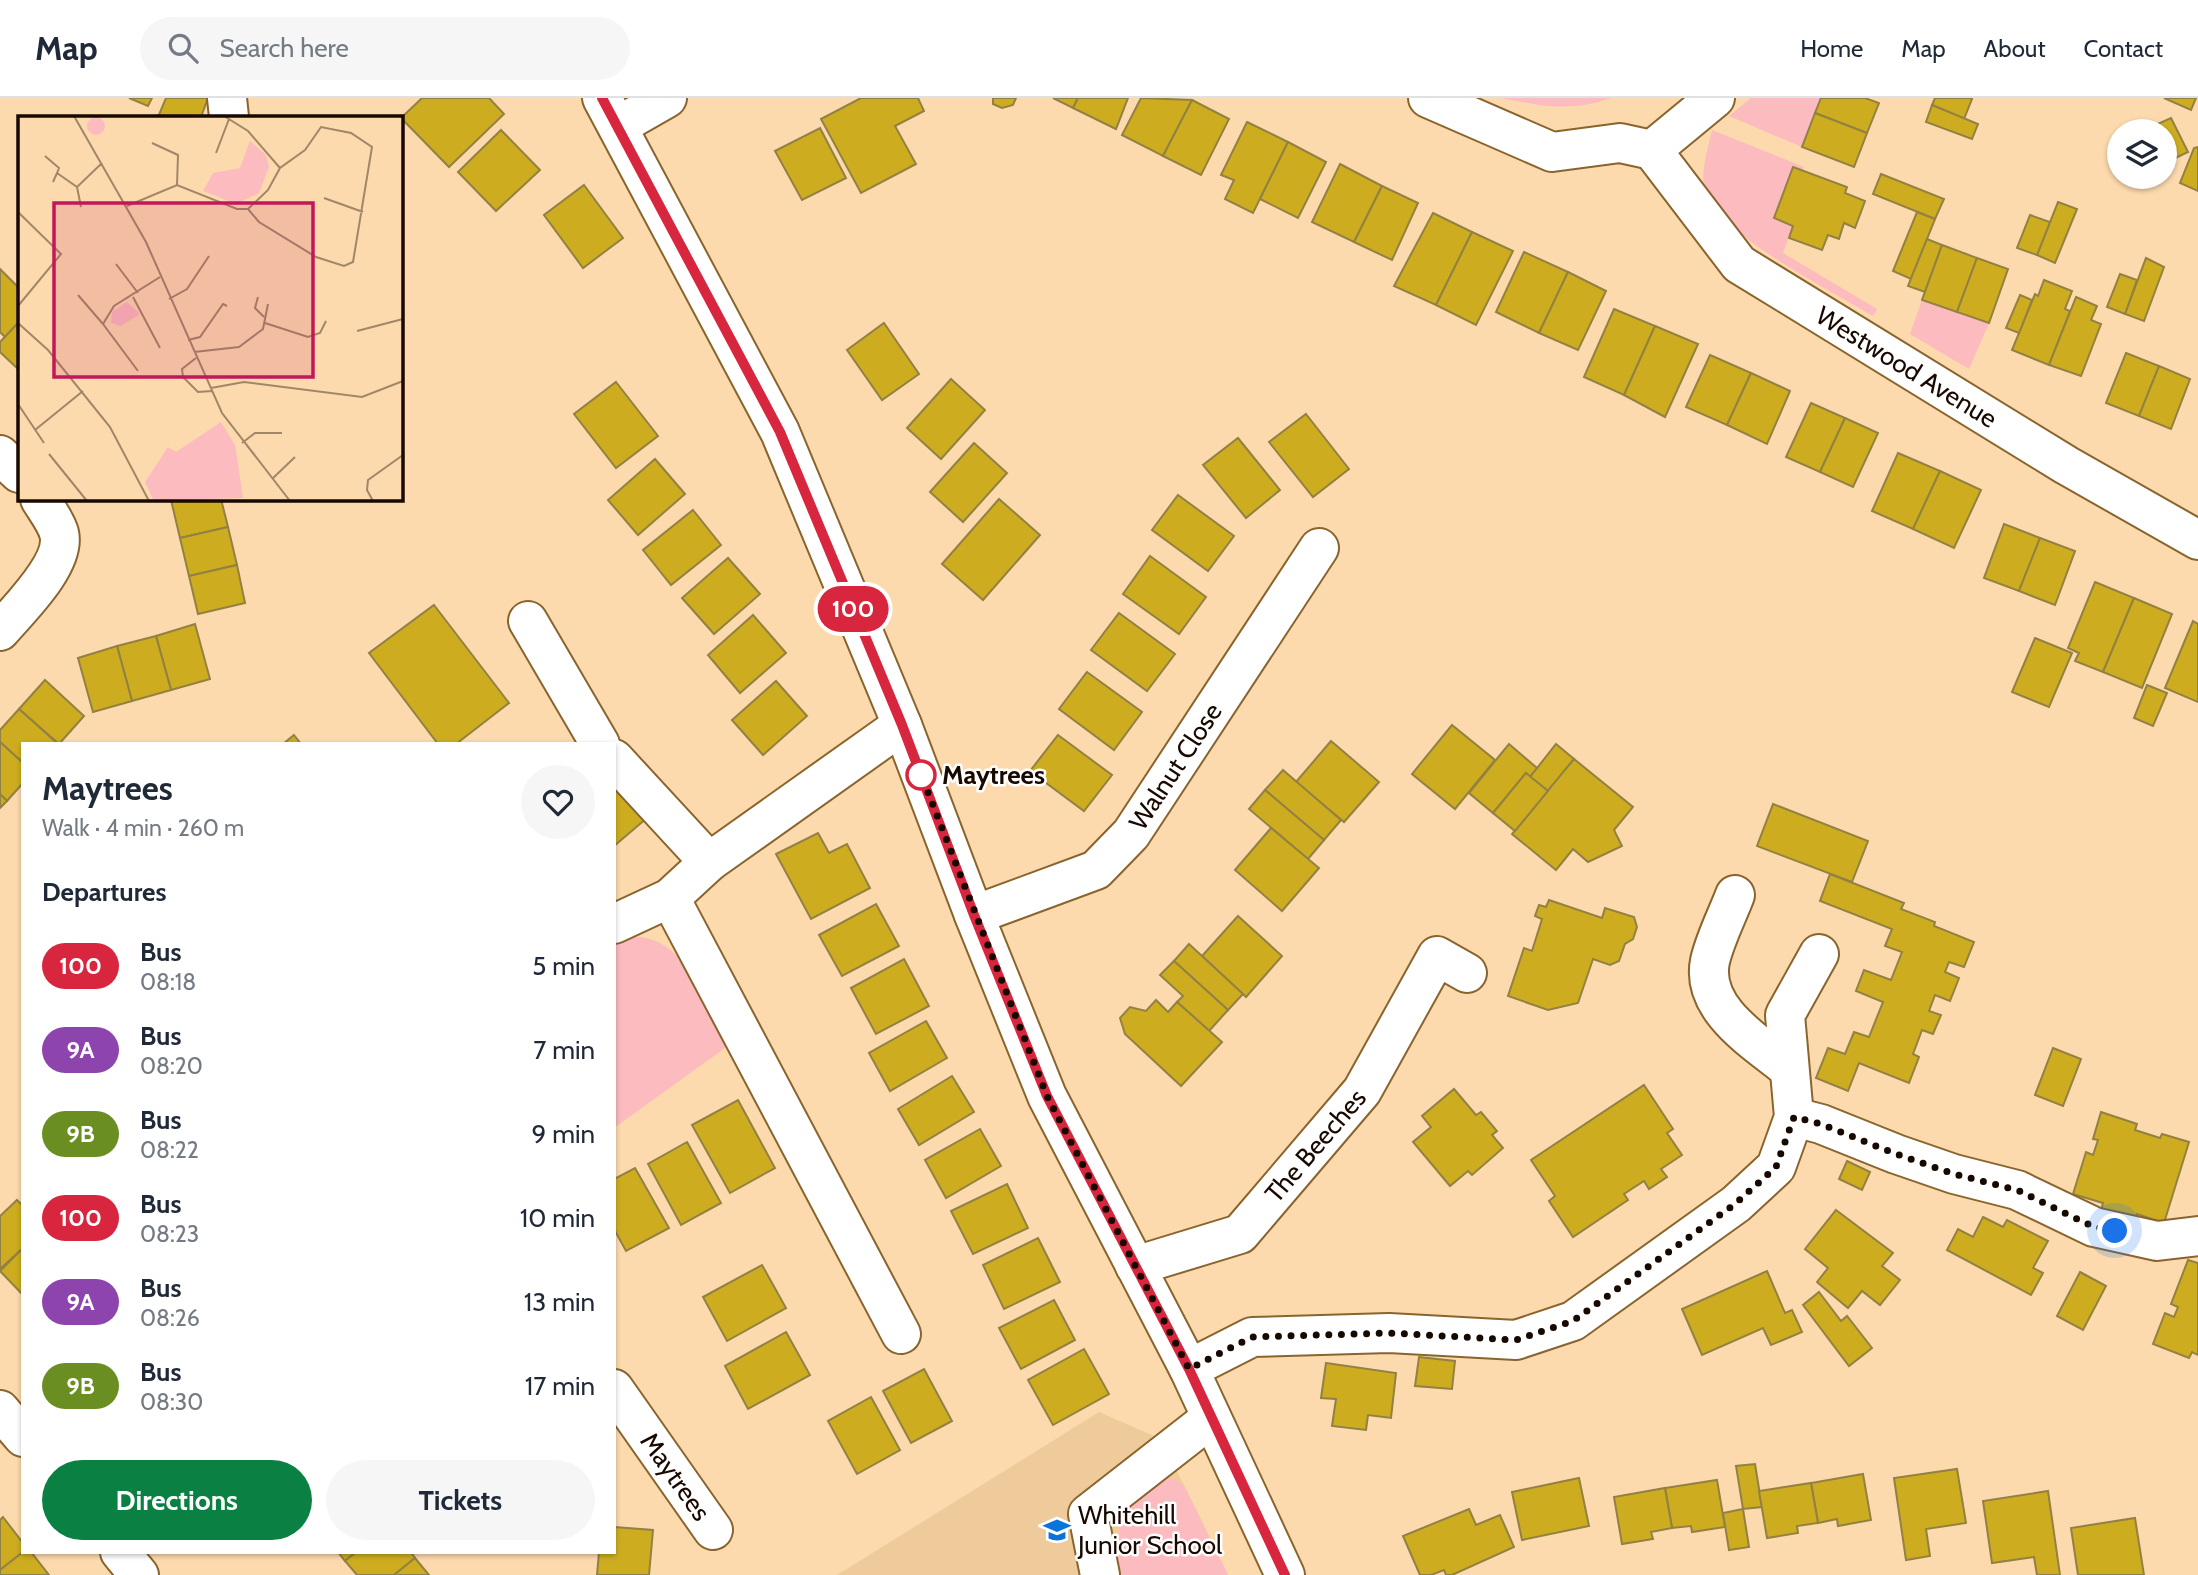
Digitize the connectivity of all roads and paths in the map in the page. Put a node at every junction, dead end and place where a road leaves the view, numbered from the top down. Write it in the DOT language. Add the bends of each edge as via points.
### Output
graph roads {
  1 [pos="227,98"];
  2 [pos="667,98"];
  3 [pos="1428,98"];
  4 [pos="1715,98"];
  5 [pos="610,112"];
  6 [pos="229,116"];
  7 [pos="1652,150"];
  8 [pos="41,500"];
  9 [pos="2198,540"];
  10 [pos="1319,548"];
  11 [pos="528,621"];
  12 [pos="0,631"];
  13 [pos="902,725"];
  14 [pos="599,742"];
  15 [pos="616,761"];
  16 [pos="709,862"];
  17 [pos="1735,895"];
  18 [pos="670,898"];
  19 [pos="974,915"];
  20 [pos="616,923"];
  21 [pos="1819,954"];
  22 [pos="1439,957"];
  23 [pos="1789,1069"];
  24 [pos="1794,1117"];
  25 [pos="2198,1236"];
  26 [pos="1135,1266"];
  27 [pos="901,1334"];
  28 [pos="1189,1369"];
  29 [pos="616,1392"];
  30 [pos="0,1410"];
  31 [pos="1210,1418"];
  32 [pos="21,1435"];
  33 [pos="713,1530"];
  34 [pos="122,1554"];
  35 [pos="139,1575"];
  36 [pos="1100,1575"];
  37 [pos="1285,1575"];
  1 -- 6 [label="street"];
  2 -- 5 [label="street"];
  3 -- 7 [label="street" via="1552,152 1620,143"];
  4 -- 7 [label="street"];
  5 -- 13 [label="street" via="780,432"];
  7 -- 9 [label="street, Westwood Avenue" via="1739,264 2066,465"];
  8 -- 12 [label="street" via="60,535 55,559 42,583"];
  10 -- 19 [label="street, Walnut Close" via="1131,834 1096,870"];
  11 -- 14 [label="street"];
  13 -- 16 [label="street"];
  13 -- 19 [label="street"];
  15 -- 16 [label="street"];
  16 -- 18 [label="street"];
  17 -- 23 [label="street" via="1709,963 1712,991 1725,1015"];
  18 -- 20 [label="street"];
  18 -- 27 [label="street"];
  19 -- 26 [label="street" via="1047,1096"];
  21 -- 23 [label="street" via="1785,1016"];
  22 -- 26 [label="street, The Beeches" via="1362,1091 1240,1234"];
  23 -- 24 [label="street"];
  24 -- 25 [label="street" via="1943,1170 2017,1190 2094,1227 2157,1241"];
  24 -- 28 [label="street" via="1776,1167 1735,1204 1573,1321 1516,1340 1389,1333 1252,1337"];
  26 -- 28 [label="street"];
  28 -- 31 [label="street"];
  29 -- 33 [label="street, Maytrees"];
  30 -- 32 [label="street"];
  31 -- 36 [label="street" via="1088,1514"];
  31 -- 37 [label="street"];
  34 -- 35 [label="street"];
}
